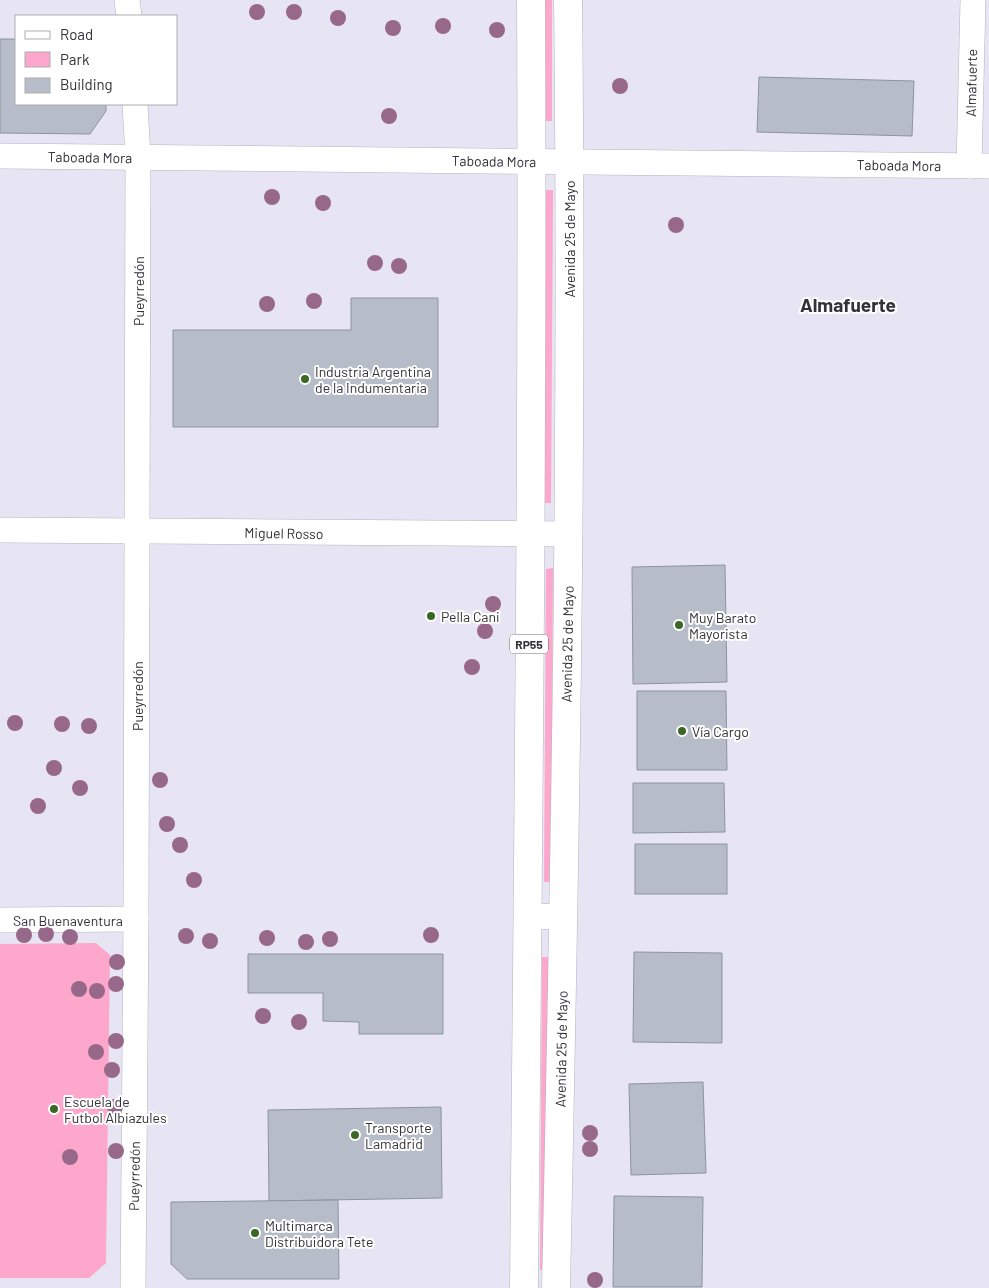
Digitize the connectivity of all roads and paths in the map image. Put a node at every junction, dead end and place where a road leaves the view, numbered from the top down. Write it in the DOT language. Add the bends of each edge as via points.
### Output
graph roads {
  1 [pos="127,0"];
  2 [pos="531,0"];
  3 [pos="568,0"];
  4 [pos="973,0"];
  5 [pos="128,15"];
  6 [pos="135,105"];
  7 [pos="0,156"];
  8 [pos="138,157"];
  9 [pos="532,161"];
  10 [pos="570,162"];
  11 [pos="979,166"];
  12 [pos="0,530"];
  13 [pos="137,531"];
  14 [pos="568,534"];
  15 [pos="530,535"];
  16 [pos="528,916"];
  17 [pos="564,916"];
  18 [pos="0,920"];
  19 [pos="136,920"];
  20 [pos="133,1288"];
  21 [pos="524,1288"];
  22 [pos="556,1288"];
  1 -- 5 [label="street"];
  2 -- 9 [label="main road, RP55"];
  3 -- 10 [label="main road, Avenida 25 de Mayo / RP55"];
  4 -- 11 [label="street, Almafuerte"];
  6 -- 8 [label="street, Pueyrredón"];
  7 -- 8 [label="street, Taboada Mora"];
  8 -- 9 [label="street, Taboada Mora"];
  8 -- 13 [label="street, Pueyrredón"];
  9 -- 10 [label="street, Taboada Mora"];
  9 -- 15 [label="main road, RP55"];
  10 -- 11 [label="street, Taboada Mora"];
  10 -- 14 [label="main road, Avenida 25 de Mayo / RP55"];
  12 -- 13 [label="street, Miguel Rosso"];
  13 -- 15 [label="street, Miguel Rosso"];
  13 -- 19 [label="street, Pueyrredón"];
  14 -- 15 [label="street, Miguel Rosso"];
  14 -- 17 [label="main road, Avenida 25 de Mayo / RP55"];
  15 -- 16 [label="main road, RP55"];
  16 -- 17 [label="street"];
  16 -- 21 [label="main road, RP55"];
  17 -- 22 [label="main road, Avenida 25 de Mayo / RP55"];
  18 -- 19 [label="street, San Buenaventura"];
  19 -- 20 [label="street, Pueyrredón"];
}
